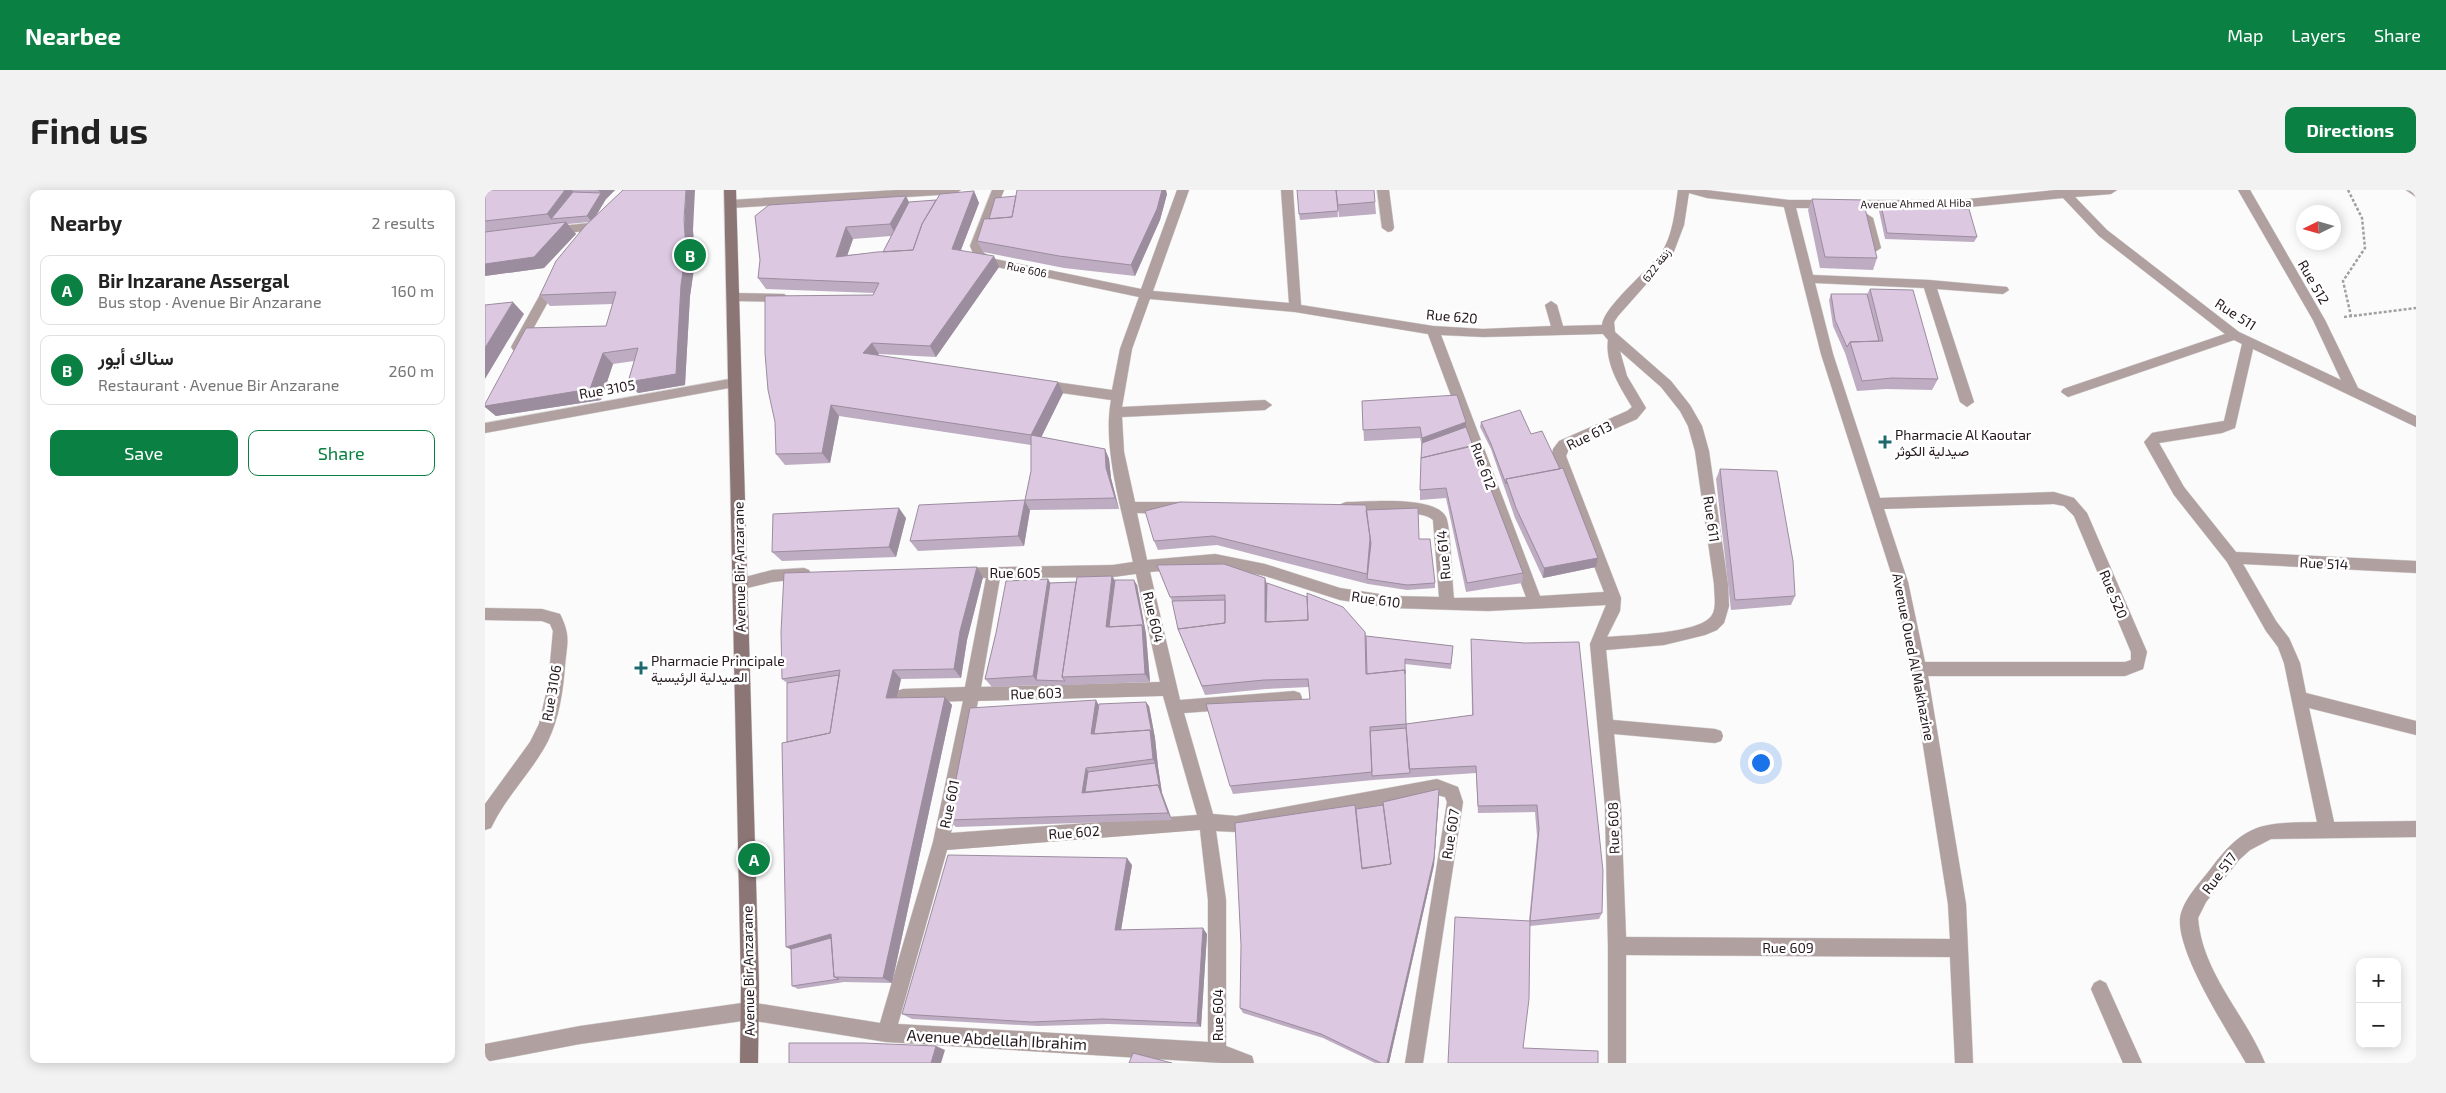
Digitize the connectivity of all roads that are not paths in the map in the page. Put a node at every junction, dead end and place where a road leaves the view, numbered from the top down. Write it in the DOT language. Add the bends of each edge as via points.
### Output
graph roads {
  1 [pos="955,190"];
  2 [pos="998,190"];
  3 [pos="1183,190"];
  4 [pos="1287,190"];
  5 [pos="1383,190"];
  6 [pos="1684,190"];
  7 [pos="1691,190"];
  8 [pos="2111,190"];
  9 [pos="2244,190"];
  10 [pos="2412,190"];
  11 [pos="2063,192"];
  12 [pos="2416,193"];
  13 [pos="730,197"];
  14 [pos="1789,204"];
  15 [pos="1863,204"];
  16 [pos="609,214"];
  17 [pos="598,226"];
  18 [pos="1388,228"];
  19 [pos="541,232"];
  20 [pos="587,238"];
  21 [pos="1875,248"];
  22 [pos="561,270"];
  23 [pos="1808,279"];
  24 [pos="1929,284"];
  25 [pos="2003,290"];
  26 [pos="1144,294"];
  27 [pos="733,297"];
  28 [pos="799,299"];
  29 [pos="1551,305"];
  30 [pos="1295,308"];
  31 [pos="1557,329"];
  32 [pos="1433,330"];
  33 [pos="1611,334"];
  34 [pos="2235,335"];
  35 [pos="2249,341"];
  36 [pos="509,362"];
  37 [pos="735,383"];
  38 [pos="1032,384"];
  39 [pos="2068,392"];
  40 [pos="2353,392"];
  41 [pos="1117,396"];
  42 [pos="1967,402"];
  43 [pos="1265,406"];
  44 [pos="1115,412"];
  45 [pos="2416,422"];
  46 [pos="485,428"];
  47 [pos="1877,504"];
  48 [pos="1130,507"];
  49 [pos="1200,508"];
  50 [pos="1329,508"];
  51 [pos="2232,558"];
  52 [pos="2416,567"];
  53 [pos="1142,568"];
  54 [pos="945,572"];
  55 [pos="994,572"];
  56 [pos="819,574"];
  57 [pos="739,584"];
  58 [pos="1614,598"];
  59 [pos="1535,602"];
  60 [pos="1447,605"];
  61 [pos="485,614"];
  62 [pos="1598,644"];
  63 [pos="1919,669"];
  64 [pos="1169,689"];
  65 [pos="972,694"];
  66 [pos="903,696"];
  67 [pos="1294,698"];
  68 [pos="2298,698"];
  69 [pos="1174,707"];
  70 [pos="1605,726"];
  71 [pos="2416,728"];
  72 [pos="1715,736"];
  73 [pos="485,822"];
  74 [pos="1207,822"];
  75 [pos="2327,830"];
  76 [pos="2416,830"];
  77 [pos="941,842"];
  78 [pos="1617,946"];
  79 [pos="1959,948"];
  80 [pos="2100,989"];
  81 [pos="749,1011"];
  82 [pos="887,1032"];
  83 [pos="1217,1052"];
  84 [pos="485,1053"];
  85 [pos="749,1063"];
  86 [pos="1245,1063"];
  87 [pos="1414,1063"];
  88 [pos="1617,1063"];
  89 [pos="1964,1063"];
  90 [pos="2133,1063"];
  91 [pos="2256,1063"];
  1 -- 13 [label="street"];
  2 -- 26 [label="street, Rue 606" via="976,246 979,256 993,262"];
  3 -- 26 [label="street, Rue 604"];
  4 -- 30 [label="street"];
  5 -- 18 [label="street"];
  6 -- 33 [label="street, زنقة 622" via="1679,225 1667,254 1613,313 1608,322"];
  7 -- 14 [label="street, Avenue Ahmed Al Hiba"];
  8 -- 11 [label="street, Avenue Ahmed Al Hiba"];
  9 -- 40 [label="street, Rue 512" via="2319,320"];
  10 -- 12 [label="street"];
  11 -- 15 [label="street, Avenue Ahmed Al Hiba" via="1959,204"];
  11 -- 34 [label="street, Rue 511" via="2103,233"];
  13 -- 27 [label="street, Avenue Bir Anzarane"];
  14 -- 15 [label="street, Avenue Ahmed Al Hiba"];
  14 -- 23 [label="street, Avenue Oued Al Makhazine"];
  15 -- 21 [label="street"];
  16 -- 17 [label="street"];
  17 -- 19 [label="street"];
  17 -- 20 [label="street"];
  22 -- 36 [label="street"];
  23 -- 24 [label="street"];
  23 -- 47 [label="street, Avenue Oued Al Makhazine" via="1850,430"];
  24 -- 25 [label="street"];
  24 -- 42 [label="street"];
  26 -- 30 [label="street, Rue 620"];
  26 -- 41 [label="street, Rue 604" via="1126,349"];
  27 -- 28 [label="street"];
  27 -- 37 [label="street, Avenue Bir Anzarane"];
  29 -- 31 [label="street"];
  30 -- 32 [label="street, Rue 620"];
  31 -- 32 [label="street, Rue 620" via="1483,333"];
  31 -- 33 [label="street, Rue 620"];
  32 -- 59 [label="street, Rue 612"];
  33 -- 58 [label="street, Rue 613" via="1621,376 1639,408 1565,445 1559,456"];
  33 -- 62 [label="street, Rue 611" via="1666,384 1695,426 1702,451 1721,584 1721,605 1718,620 1707,630"];
  34 -- 35 [label="street, Rue 511"];
  34 -- 39 [label="street"];
  35 -- 40 [label="street, Rue 511"];
  35 -- 51 [label="street" via="2230,424 2222,428 2157,437 2151,442 2179,491"];
  37 -- 46 [label="street, Rue 3105"];
  37 -- 57 [label="street, Avenue Bir Anzarane"];
  38 -- 41 [label="street"];
  40 -- 45 [label="street, Rue 511"];
  41 -- 44 [label="street, Rue 604"];
  43 -- 44 [label="street"];
  44 -- 48 [label="street, Rue 604" via="1117,452"];
  47 -- 63 [label="street, Avenue Oued Al Makhazine" via="1901,582"];
  47 -- 63 [label="street, Rue 520" via="2054,498 2069,502 2079,514 2139,652 2138,664 2125,669"];
  48 -- 49 [label="street"];
  48 -- 53 [label="street, Rue 604"];
  50 -- 60 [label="street, Rue 614" via="1419,508 1436,513 1440,518"];
  51 -- 52 [label="street, Rue 514"];
  51 -- 68 [label="street" via="2284,643 2292,663"];
  53 -- 55 [label="street, Rue 605" via="1113,572"];
  53 -- 60 [label="street, Rue 610" via="1215,560 1265,570 1340,594 1392,602"];
  53 -- 64 [label="street, Rue 604"];
  54 -- 55 [label="street, Rue 605"];
  55 -- 65 [label="street, Rue 601"];
  56 -- 57 [label="street" via="772,576"];
  57 -- 81 [label="street, Avenue Bir Anzarane"];
  58 -- 59 [label="street, Rue 610"];
  58 -- 62 [label="street, Rue 608" via="1614,607 1601,627"];
  59 -- 60 [label="street, Rue 610"];
  61 -- 73 [label="street, Rue 3106" via="542,615 555,618 561,630 548,722 541,738 503,788"];
  62 -- 70 [label="street, Rue 608"];
  63 -- 79 [label="street, Avenue Oued Al Makhazine" via="1957,904"];
  64 -- 65 [label="street, Rue 603"];
  64 -- 69 [label="street, Rue 604"];
  65 -- 66 [label="street, Rue 603"];
  65 -- 77 [label="street, Rue 601"];
  67 -- 69 [label="street"];
  68 -- 71 [label="street"];
  68 -- 75 [label="street"];
  69 -- 74 [label="street, Rue 604"];
  70 -- 72 [label="street"];
  70 -- 78 [label="street, Rue 608" via="1613,807"];
  74 -- 77 [label="street, Rue 602"];
  74 -- 83 [label="street, Rue 604" via="1217,900"];
  74 -- 87 [label="street, Rue 607" via="1236,824 1437,787 1452,792 1455,802"];
  75 -- 76 [label="street, Rue 517"];
  75 -- 91 [label="street, Rue 517" via="2270,831 2249,839 2235,850 2201,895 2189,918 2205,972"];
  77 -- 82 [label="street, Rue 601"];
  78 -- 79 [label="street, Rue 609"];
  78 -- 88 [label="street, Rue 608"];
  79 -- 89 [label="street, Avenue Oued Al Makhazine"];
  80 -- 90 [label="street"];
  81 -- 82 [label="street, Avenue Abdellah Ibrahim"];
  81 -- 84 [label="street, Avenue Abdellah Ibrahim" via="580,1035"];
  81 -- 85 [label="street, Avenue Bir Anzarane"];
  82 -- 83 [label="street, Avenue Abdellah Ibrahim"];
  83 -- 86 [label="street, Avenue Abdellah Ibrahim"];
}
